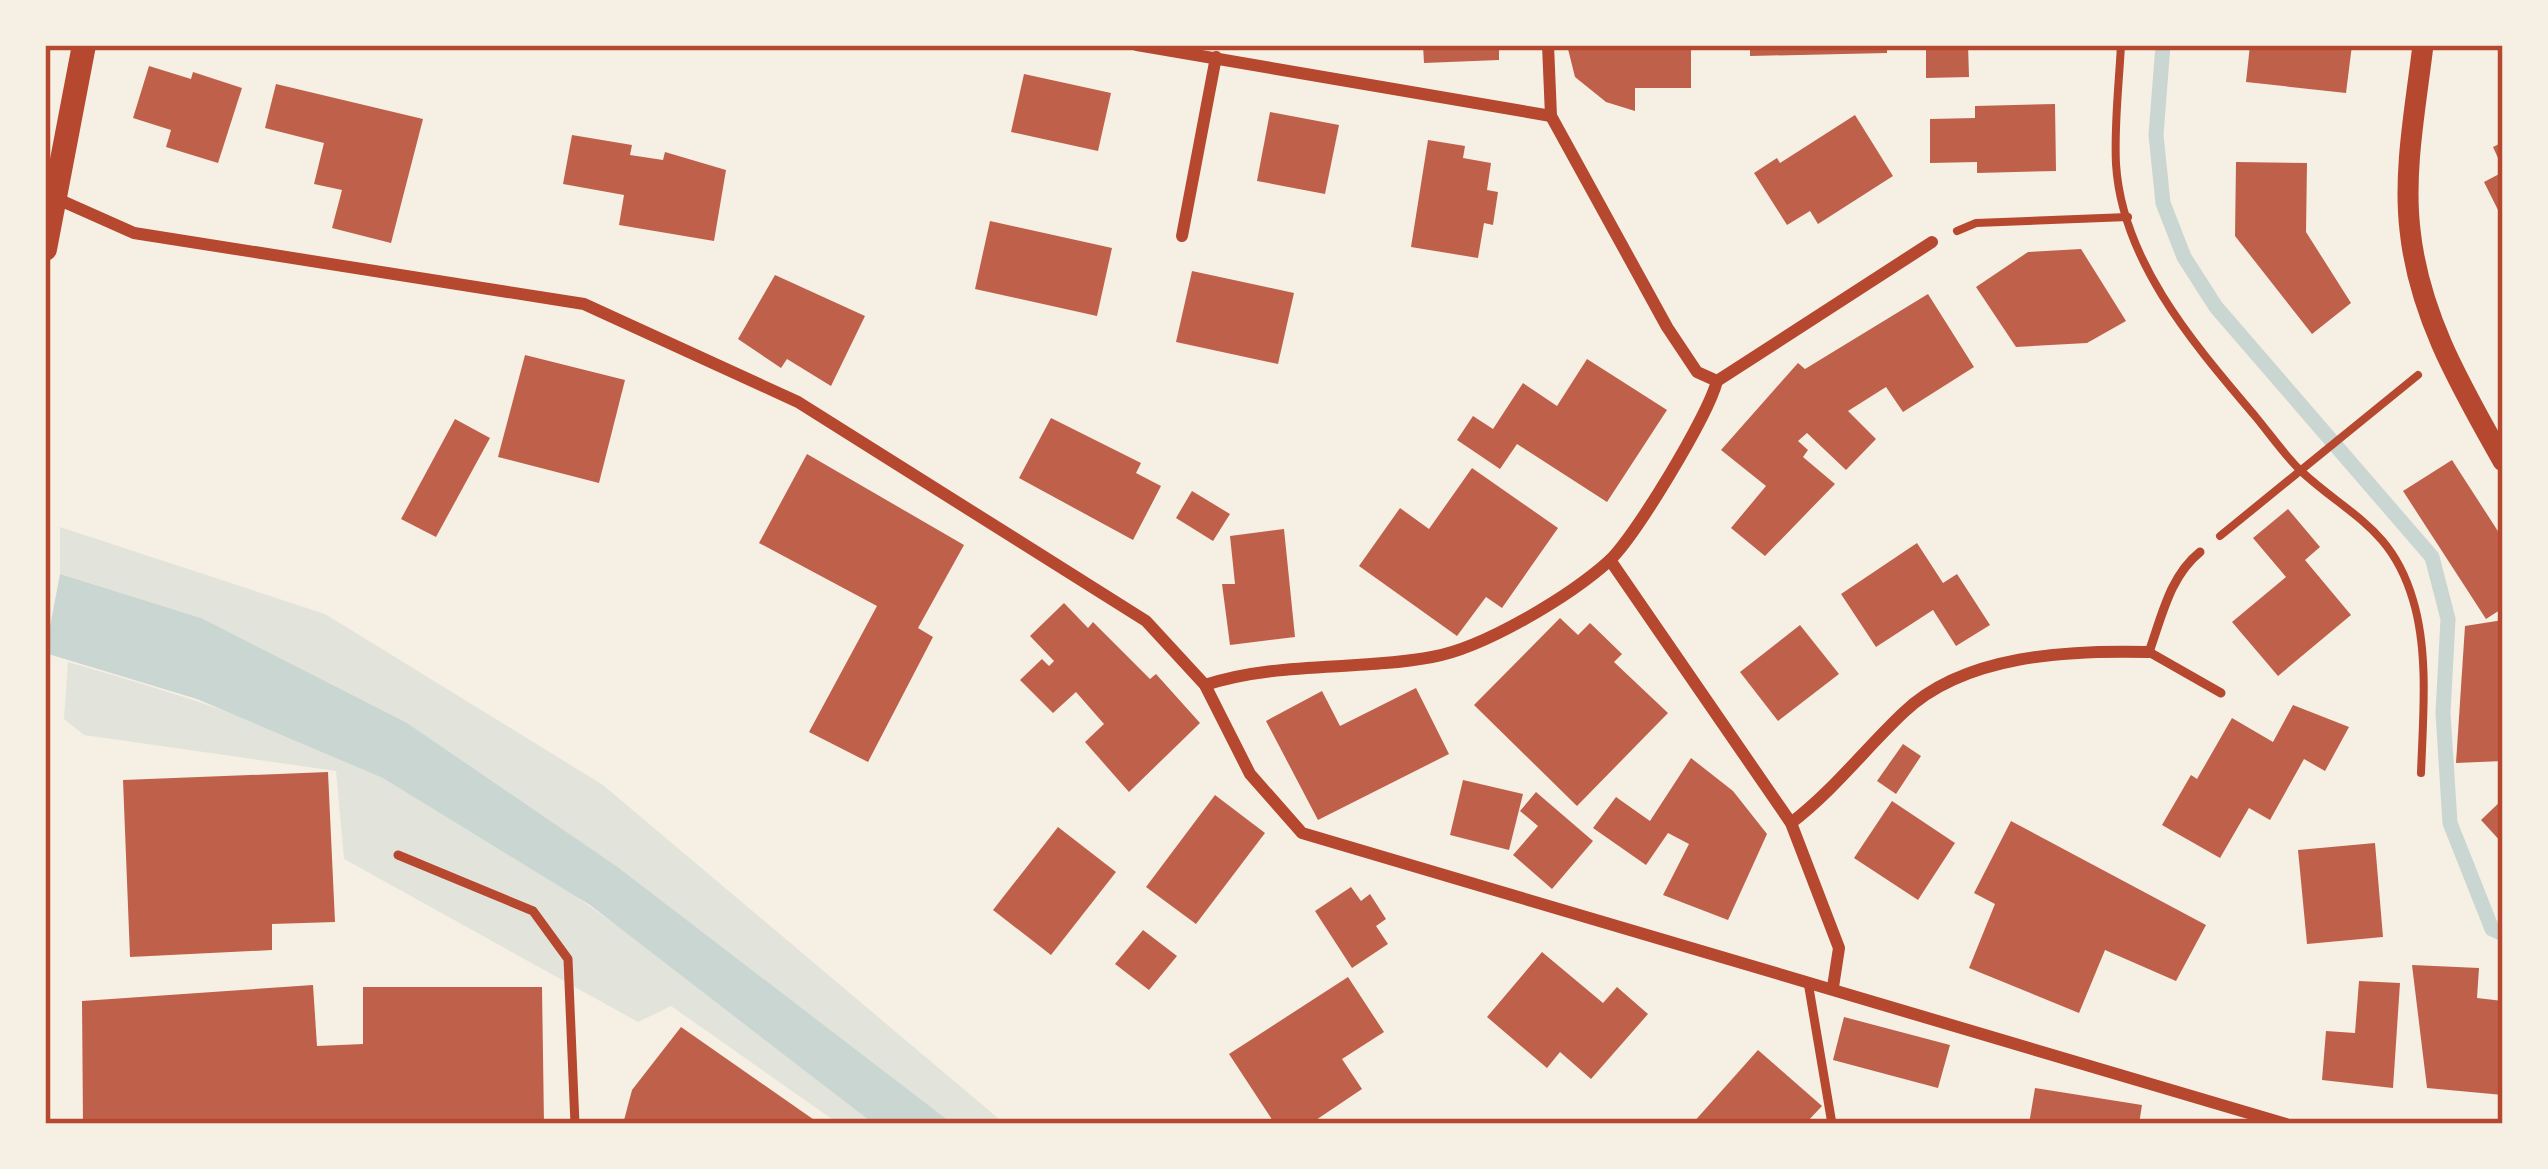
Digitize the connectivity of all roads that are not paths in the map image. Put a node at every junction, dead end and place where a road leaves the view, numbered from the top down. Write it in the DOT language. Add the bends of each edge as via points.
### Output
graph roads {
  1 [pos="84,45"];
  2 [pos="1137,45"];
  3 [pos="1547,45"];
  4 [pos="2422,45"];
  5 [pos="1216,57"];
  6 [pos="1551,116"];
  7 [pos="48,195"];
  8 [pos="1182,236"];
  9 [pos="1931,242"];
  10 [pos="45,249"];
  11 [pos="1717,381"];
  12 [pos="2503,461"];
  13 [pos="2200,552"];
  14 [pos="1610,560"];
  15 [pos="2150,652"];
  16 [pos="1204,685"];
  17 [pos="2221,693"];
  18 [pos="1791,824"];
  19 [pos="398,854"];
  20 [pos="1808,982"];
  21 [pos="1833,987"];
  22 [pos="575,1124"];
  23 [pos="1832,1124"];
  24 [pos="2286,1124"];
  1 -- 7 [label="main road"];
  2 -- 5 [label="street"];
  3 -- 6 [label="street"];
  4 -- 12 [label="street" via="2409,228 2446,359"];
  5 -- 6 [label="street"];
  5 -- 8 [label="street"];
  6 -- 11 [label="street" via="1667,327 1696,372"];
  7 -- 10 [label="main road"];
  7 -- 16 [label="street" via="134,233 584,304 798,402 1145,621"];
  9 -- 11 [label="street"];
  11 -- 14 [label="street" via="1709,411"];
  13 -- 15 [label="lane" via="2174,583"];
  14 -- 16 [label="street" via="1492,639 1433,657 1237,674"];
  14 -- 18 [label="street"];
  15 -- 17 [label="lane"];
  15 -- 18 [label="street" via="2048,655 1949,682 1903,713 1838,787"];
  16 -- 20 [label="street" via="1250,774 1302,833"];
  18 -- 21 [label="street" via="1838,948"];
  19 -- 22 [label="lane" via="533,911 568,958"];
  20 -- 21 [label="street"];
  20 -- 23 [label="lane"];
  21 -- 24 [label="street"];
}
